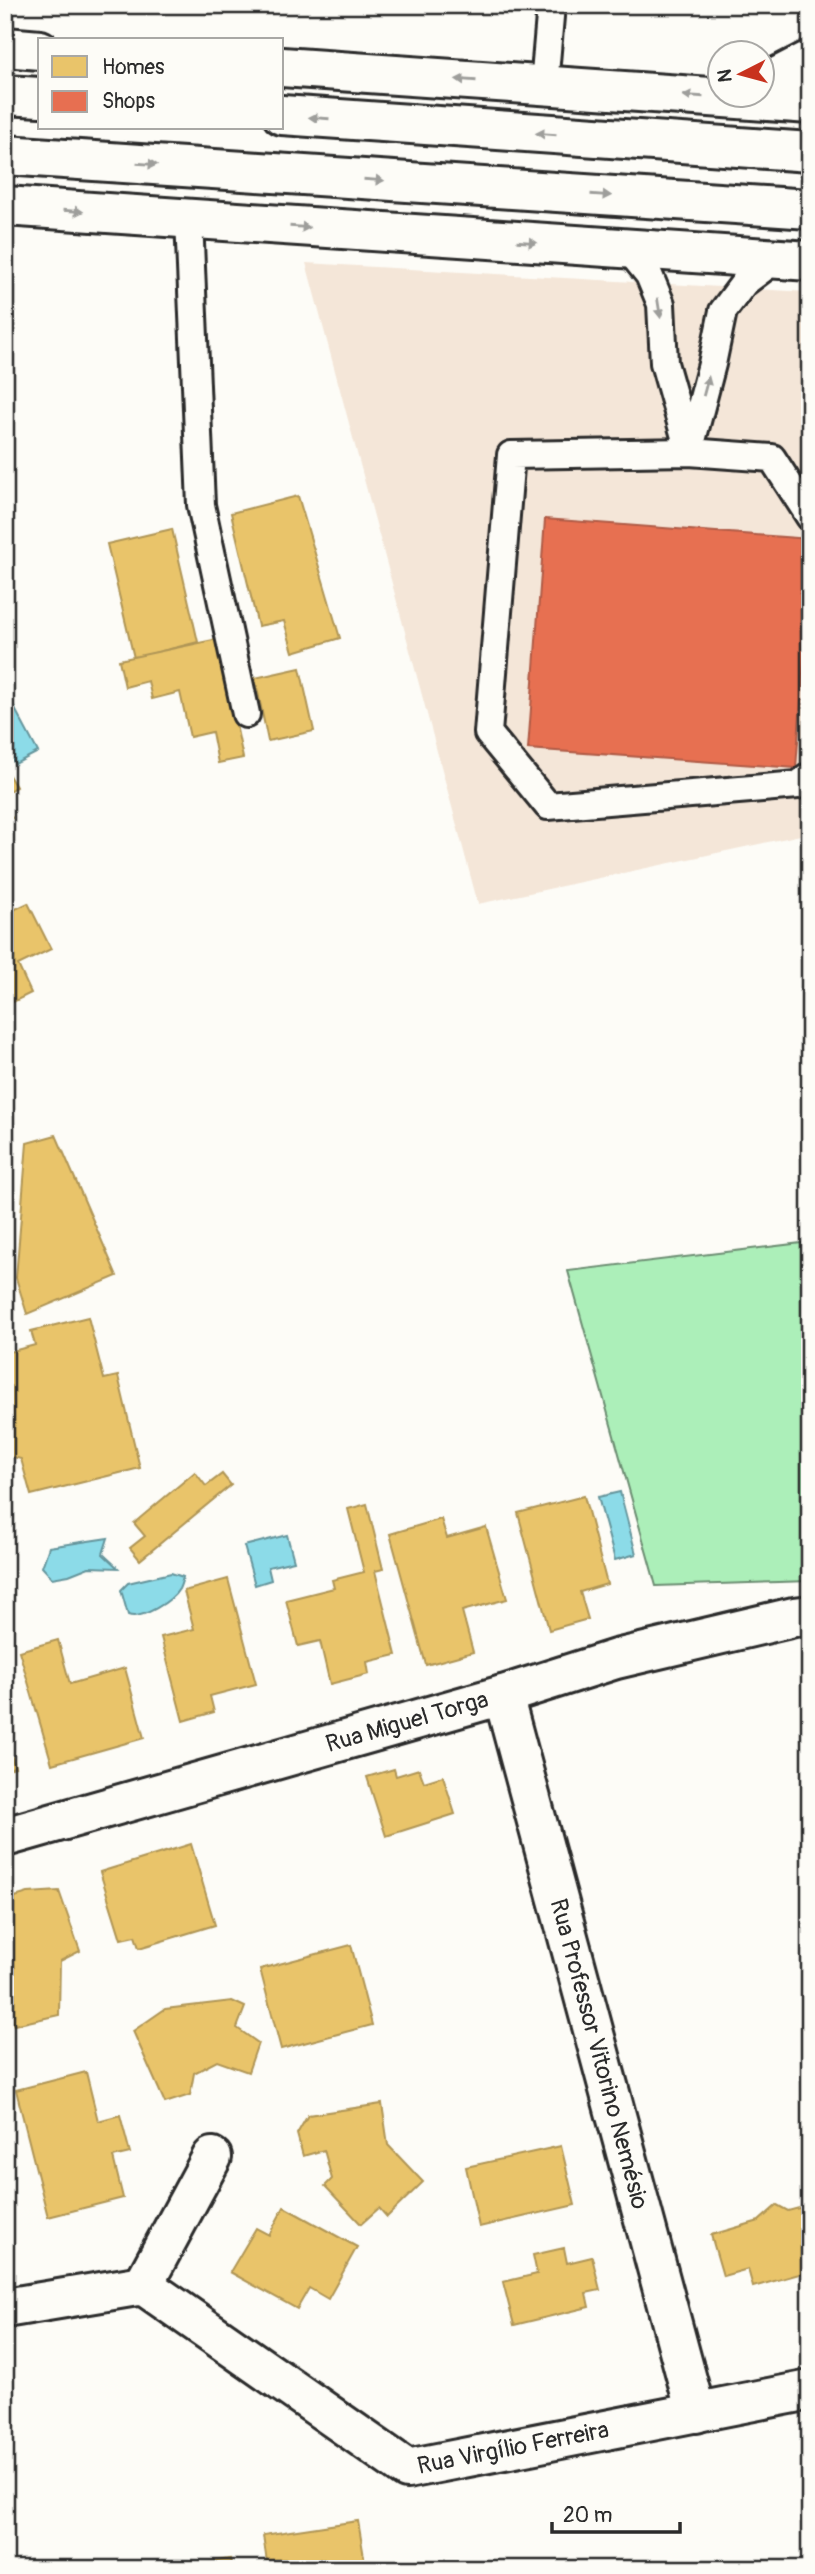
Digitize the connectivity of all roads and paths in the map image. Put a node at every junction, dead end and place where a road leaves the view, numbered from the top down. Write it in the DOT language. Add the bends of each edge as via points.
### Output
graph roads {
  1 [pos="551,5"];
  2 [pos="810,60"];
  3 [pos="284,67"];
  4 [pos="776,78"];
  5 [pos="544,85"];
  6 [pos="706,91"];
  7 [pos="5,94"];
  8 [pos="38,97"];
  9 [pos="776,98"];
  10 [pos="810,104"];
  11 [pos="284,115"];
  12 [pos="810,152"];
  13 [pos="5,155"];
  14 [pos="5,206"];
  15 [pos="810,209"];
  16 [pos="188,219"];
  17 [pos="628,249"];
  18 [pos="794,260"];
  19 [pos="689,452"];
  20 [pos="810,517"];
  21 [pos="246,714"];
  22 [pos="810,776"];
  23 [pos="810,1615"];
  24 [pos="503,1695"];
  25 [pos="5,1837"];
  26 [pos="212,2157"];
  27 [pos="143,2286"];
  28 [pos="5,2308"];
  29 [pos="810,2390"];
  30 [pos="696,2413"];
  1 -- 5 [label="lane"];
  2 -- 4 [label="street"];
  5 -- 3 [label="street, one-way"];
  6 -- 5 [label="street, one-way"];
  7 -- 8 [label="street"];
  9 -- 10 [label="street"];
  12 -- 11 [label="street, one-way"];
  13 -- 15 [label="street, one-way"];
  14 -- 16 [label="street, one-way"];
  16 -- 17 [label="street, one-way"];
  16 -- 21 [label="lane" via="201,505"];
  17 -- 18 [label="street"];
  17 -- 19 [label="lane, one-way" via="649,275 660,304 664,363"];
  19 -- 18 [label="lane, one-way" via="723,311 744,283"];
  19 -- 20 [label="lane" via="772,458"];
  19 -- 22 [label="lane" via="511,455 488,733 548,806 798,785"];
  23 -- 24 [label="street, Rua Miguel Torga" via="616,1659"];
  24 -- 25 [label="street, Rua Miguel Torga"];
  24 -- 30 [label="street, Rua Professor Vitorino Nemésio"];
  26 -- 27 [label="street"];
  27 -- 28 [label="street"];
  27 -- 30 [label="street, Rua Virgílio Ferreira" via="407,2469"];
  29 -- 30 [label="street, Rua Virgílio Ferreira"];
}
